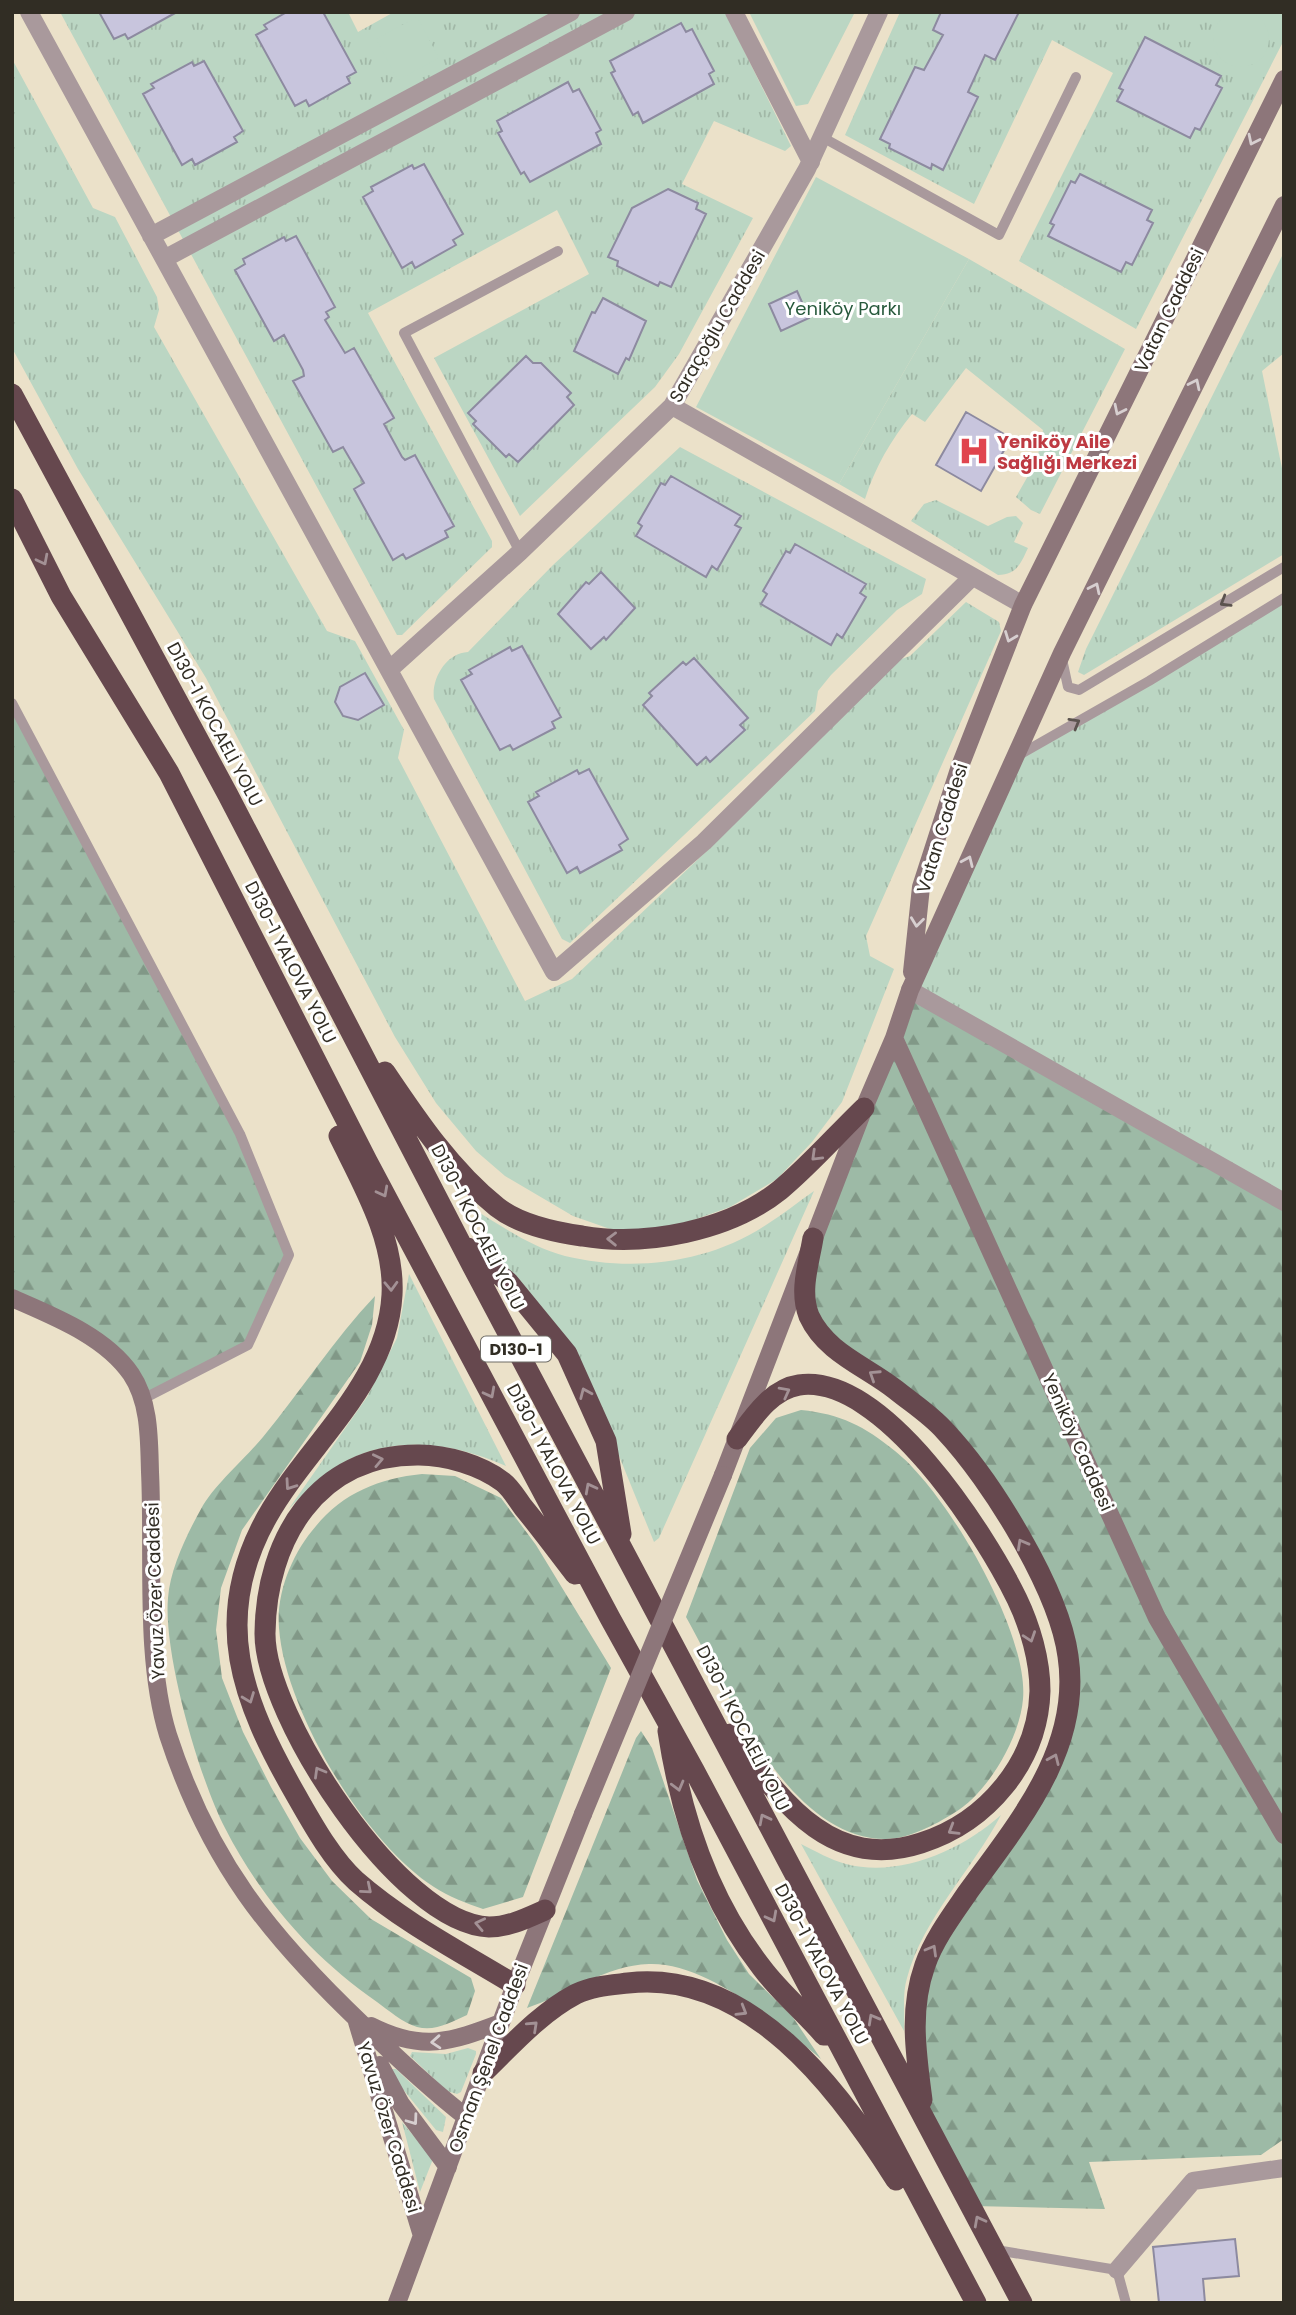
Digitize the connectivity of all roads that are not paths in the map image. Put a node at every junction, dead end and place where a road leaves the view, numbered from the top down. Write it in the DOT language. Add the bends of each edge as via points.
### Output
graph roads {
  1 [pos="29,12"];
  2 [pos="571,12"];
  3 [pos="626,12"];
  4 [pos="734,12"];
  5 [pos="879,12"];
  6 [pos="1076,77"];
  7 [pos="1284,79"];
  8 [pos="822,137"];
  9 [pos="330,141"];
  10 [pos="811,162"];
  11 [pos="343,164"];
  12 [pos="1284,205"];
  13 [pos="152,236"];
  14 [pos="558,251"];
  15 [pos="164,259"];
  16 [pos="12,394"];
  17 [pos="672,406"];
  18 [pos="12,499"];
  19 [pos="520,552"];
  20 [pos="1284,567"];
  21 [pos="972,578"];
  22 [pos="1284,598"];
  23 [pos="1023,605"];
  24 [pos="94,650"];
  25 [pos="1062,653"];
  26 [pos="389,670"];
  27 [pos="12,703"];
  28 [pos="1015,757"];
  29 [pos="909,990"];
  30 [pos="333,994"];
  31 [pos="894,1038"];
  32 [pos="864,1108"];
  33 [pos="1284,1202"];
  34 [pos="813,1238"];
  35 [pos="459,1240"];
  36 [pos="12,1298"];
  37 [pos="143,1399"];
  38 [pos="737,1439"];
  39 [pos="625,1553"];
  40 [pos="610,1618"];
  41 [pos="697,1689"];
  42 [pos="666,1719"];
  43 [pos="1284,1835"];
  44 [pos="545,1910"];
  45 [pos="515,1985"];
  46 [pos="356,2018"];
  47 [pos="501,2023"];
  48 [pos="847,2060"];
  49 [pos="483,2073"];
  50 [pos="923,2113"];
  51 [pos="466,2117"];
  52 [pos="448,2167"];
  53 [pos="1284,2168"];
  54 [pos="422,2236"];
  55 [pos="995,2250"];
  56 [pos="1117,2270"];
  57 [pos="397,2303"];
  58 [pos="975,2303"];
  59 [pos="1022,2303"];
  60 [pos="1126,2303"];
  1 -- 13 [label="street"];
  2 -- 9 [label="street"];
  3 -- 11 [label="street"];
  4 -- 10 [label="street"];
  5 -- 8 [label="street, Saraçoğlu Caddesi"];
  6 -- 8 [label="lane" via="999,235"];
  7 -- 23 [label="street, Vatan Caddesi, one-way"];
  8 -- 10 [label="street, Saraçoğlu Caddesi"];
  9 -- 11 [label="street"];
  9 -- 13 [label="street"];
  10 -- 17 [label="street, Saraçoğlu Caddesi"];
  11 -- 15 [label="street"];
  25 -- 12 [label="street, Vatan Caddesi, one-way"];
  13 -- 15 [label="street"];
  14 -- 19 [label="lane" via="404,333"];
  15 -- 26 [label="street"];
  16 -- 30 [label="highway, D130-1 KOCAELİ YOLU / D130-1"];
  17 -- 19 [label="street, Saraçoğlu Caddesi"];
  17 -- 21 [label="street"];
  18 -- 24 [label="highway, D130-1 YALOVA YOLU / D130-1, one-way"];
  19 -- 26 [label="street, Saraçoğlu Caddesi"];
  20 -- 25 [label="lane, one-way" via="1079,690 1068,687"];
  21 -- 23 [label="street"];
  21 -- 26 [label="street" via="704,842 554,972"];
  28 -- 22 [label="lane, one-way"];
  23 -- 29 [label="street, Vatan Caddesi, one-way" via="960,766 921,887"];
  24 -- 40 [label="highway, D130-1 YALOVA YOLU / D130-1, one-way" via="169,773 367,1161"];
  24 -- 45 [label="highway, one-way" via="341,1140 388,1250 392,1294 385,1335 358,1392 267,1517 241,1573 235,1625 245,1689 269,1748 314,1826 354,1878 401,1917"];
  25 -- 28 [label="street, Vatan Caddesi"];
  27 -- 37 [label="lane" via="240,1134 289,1255 248,1345"];
  29 -- 28 [label="street, Vatan Caddesi, one-way"];
  29 -- 31 [label="street, Osman Şenel Caddesi"];
  29 -- 33 [label="street"];
  32 -- 30 [label="highway, one-way" via="778,1191 720,1222 673,1236 608,1241 549,1231 500,1209 461,1175 420,1124"];
  30 -- 35 [label="highway, D130-1 KOCAELİ YOLU / D130-1"];
  31 -- 32 [label="street, Osman Şenel Caddesi"];
  31 -- 43 [label="street, Yeniköy Caddesi" via="1157,1618"];
  32 -- 34 [label="street, Osman Şenel Caddesi"];
  34 -- 38 [label="street, Osman Şenel Caddesi"];
  50 -- 34 [label="highway, one-way" via="914,2038 916,1997 926,1962 955,1911 1033,1801 1057,1756 1069,1709 1069,1656 1054,1604 985,1480 944,1429 821,1336 803,1298"];
  39 -- 35 [label="highway, D130-1 KOCAELİ YOLU / D130-1, one-way"];
  39 -- 35 [label="highway, one-way" via="606,1441 567,1354 508,1282"];
  36 -- 37 [label="street, Yavuz Özer Caddesi" via="100,1344 131,1374"];
  37 -- 46 [label="street, Yavuz Özer Caddesi" via="151,1494 153,1616 167,1733 220,1857 247,1898 298,1962"];
  38 -- 41 [label="highway, one-way" via="759,1410 781,1392 799,1385 824,1387 883,1418 928,1460 1017,1599 1034,1646 1040,1690 1035,1725 1024,1758 1002,1791 973,1817 944,1836 910,1847 869,1850 837,1841 794,1812"];
  38 -- 44 [label="street, Osman Şenel Caddesi, bridge"];
  39 -- 41 [label="highway, D130-1 KOCAELİ YOLU / D130-1"];
  40 -- 42 [label="highway, D130-1 YALOVA YOLU / D130-1"];
  44 -- 40 [label="highway, one-way" via="505,1925 472,1923 418,1893 350,1823 295,1729 276,1680 265,1637 267,1586 295,1518 322,1488 360,1464 402,1455 434,1455 472,1465 504,1482"];
  50 -- 41 [label="highway, D130-1 KOCAELİ YOLU / D130-1, one-way"];
  42 -- 48 [label="highway, D130-1 YALOVA YOLU / D130-1, one-way"];
  42 -- 48 [label="highway, one-way" via="674,1773 712,1888 763,1970"];
  44 -- 45 [label="street, Osman Şenel Caddesi"];
  45 -- 47 [label="street, Osman Şenel Caddesi"];
  47 -- 46 [label="street, Yavuz Özer Caddesi, one-way" via="436,2043 402,2039"];
  46 -- 51 [label="street, Yavuz Özer Caddesi"];
  46 -- 52 [label="street, Yavuz Özer Caddesi, one-way" via="401,2104"];
  46 -- 54 [label="street, Yavuz Özer Caddesi"];
  47 -- 49 [label="street, Osman Şenel Caddesi"];
  48 -- 58 [label="highway, D130-1 YALOVA YOLU / D130-1"];
  49 -- 51 [label="street, Osman Şenel Caddesi"];
  49 -- 58 [label="highway, one-way" via="547,2013 578,1993 640,1981 713,1995 780,2036 851,2111"];
  55 -- 50 [label="highway, D130-1 KOCAELİ YOLU / D130-1, one-way"];
  51 -- 52 [label="street, Osman Şenel Caddesi"];
  52 -- 54 [label="street, Osman Şenel Caddesi"];
  53 -- 56 [label="street" via="1193,2181"];
  54 -- 57 [label="street, Osman Şenel Caddesi"];
  55 -- 56 [label="lane"];
  55 -- 59 [label="highway, D130-1 KOCAELİ YOLU / D130-1"];
  56 -- 60 [label="lane"];
}
